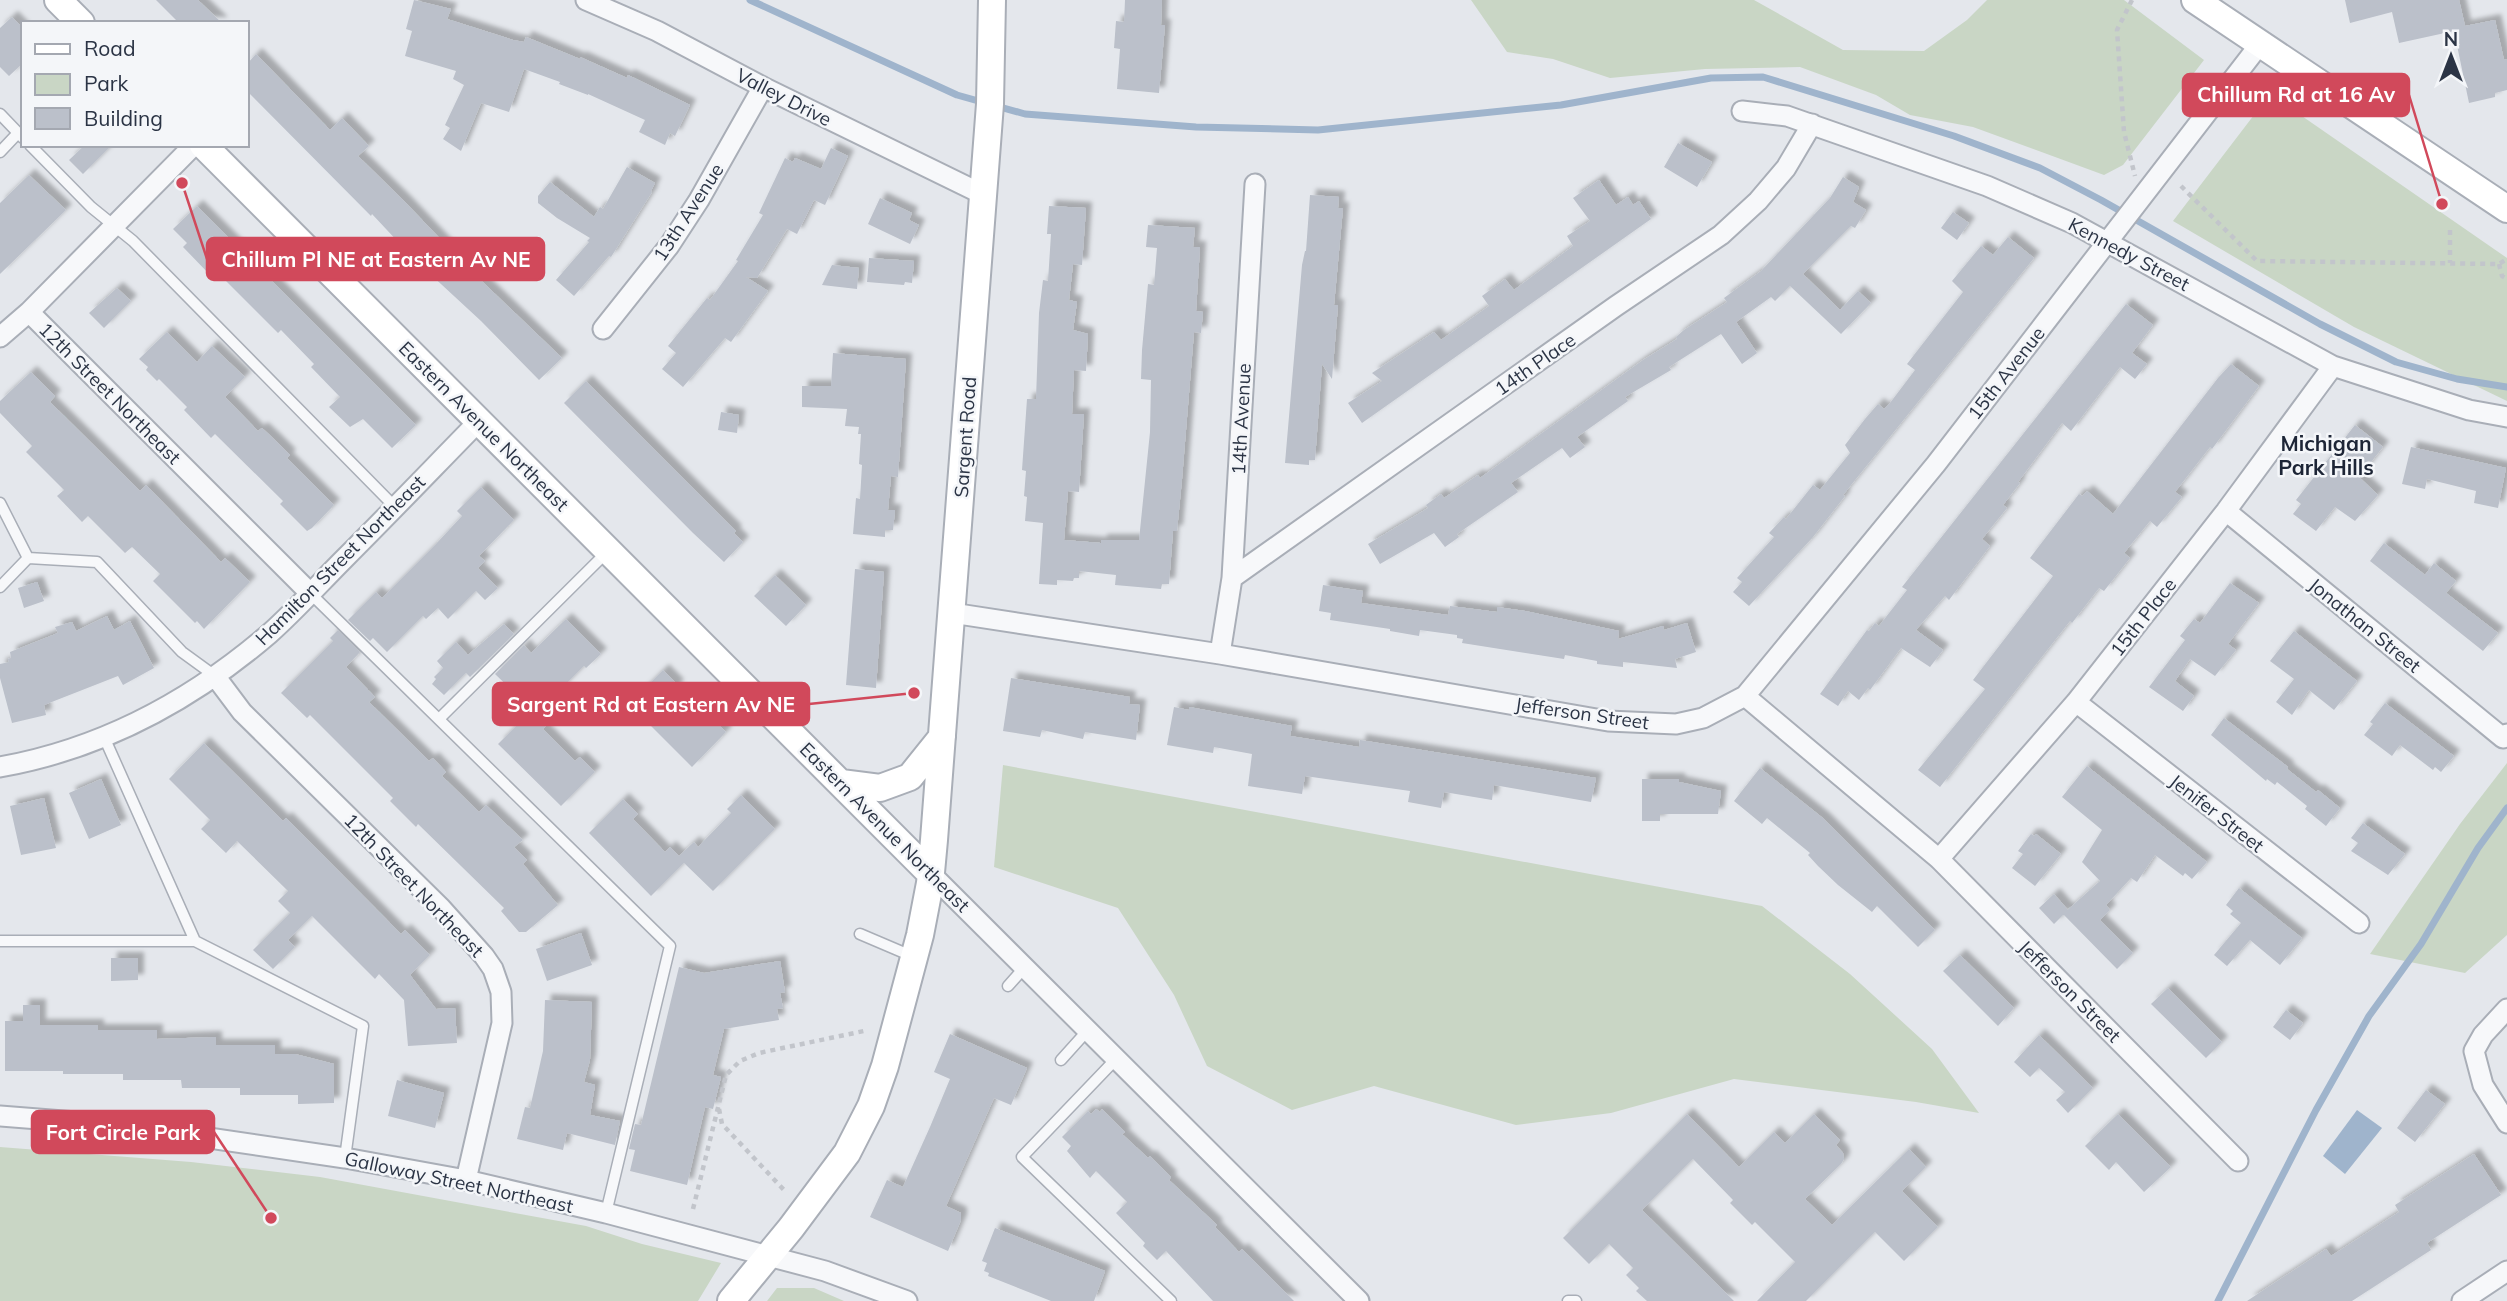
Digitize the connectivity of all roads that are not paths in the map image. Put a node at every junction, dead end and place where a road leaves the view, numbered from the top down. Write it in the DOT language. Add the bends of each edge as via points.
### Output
graph roads {
  1 [pos="58,0"];
  2 [pos="586,0"];
  3 [pos="992,0"];
  4 [pos="2195,0"];
  5 [pos="79,21"];
  6 [pos="2260,44"];
  7 [pos="762,87"];
  8 [pos="1742,111"];
  9 [pos="0,114"];
  10 [pos="1812,124"];
  11 [pos="20,136"];
  12 [pos="32,147"];
  13 [pos="192,147"];
  14 [pos="205,147"];
  15 [pos="0,152"];
  16 [pos="1255,184"];
  17 [pos="982,194"];
  18 [pos="2507,209"];
  19 [pos="114,225"];
  20 [pos="2106,241"];
  21 [pos="29,312"];
  22 [pos="603,330"];
  23 [pos="0,337"];
  24 [pos="2333,366"];
  25 [pos="2507,417"];
  26 [pos="479,421"];
  27 [pos="0,503"];
  28 [pos="395,507"];
  29 [pos="2226,511"];
  30 [pos="608,551"];
  31 [pos="28,558"];
  32 [pos="1232,578"];
  33 [pos="0,587"];
  34 [pos="310,593"];
  35 [pos="952,613"];
  36 [pos="1220,653"];
  37 [pos="215,676"];
  38 [pos="1745,696"];
  39 [pos="2077,702"];
  40 [pos="439,719"];
  41 [pos="2505,736"];
  42 [pos="104,737"];
  43 [pos="942,737"];
  44 [pos="0,767"];
  45 [pos="841,783"];
  46 [pos="1939,859"];
  47 [pos="931,874"];
  48 [pos="2358,923"];
  49 [pos="860,934"];
  50 [pos="0,941"];
  51 [pos="195,941"];
  52 [pos="915,957"];
  53 [pos="1025,967"];
  54 [pos="1008,986"];
  55 [pos="2507,1009"];
  56 [pos="1088,1030"];
  57 [pos="1116,1059"];
  58 [pos="1062,1060"];
  59 [pos="0,1116"];
  60 [pos="2507,1123"];
  61 [pos="345,1158"];
  62 [pos="2238,1161"];
  63 [pos="466,1180"];
  64 [pos="606,1213"];
  65 [pos="768,1256"];
  66 [pos="2507,1271"];
  67 [pos="731,1301"];
  68 [pos="907,1301"];
  69 [pos="1171,1301"];
  70 [pos="1359,1301"];
  71 [pos="1568,1301"];
  72 [pos="1576,1301"];
  73 [pos="2462,1301"];
  1 -- 5 [label="main road"];
  2 -- 7 [label="street, Valley Drive" via="657,31"];
  3 -- 17 [label="main road, Sargent Road"];
  4 -- 6 [label="main road"];
  6 -- 18 [label="main road"];
  6 -- 20 [label="street, 15th Avenue"];
  7 -- 17 [label="street, Valley Drive"];
  7 -- 22 [label="street, 13th Avenue" via="669,246"];
  8 -- 10 [label="street, Kennedy Street" via="1777,113"];
  9 -- 11 [label="lane"];
  10 -- 20 [label="street, Kennedy Street" via="1987,186"];
  10 -- 32 [label="street, 14th Place" via="1786,168 1721,235"];
  11 -- 15 [label="lane"];
  12 -- 19 [label="lane"];
  13 -- 19 [label="street"];
  14 -- 26 [label="main road, Eastern Avenue Northeast"];
  16 -- 32 [label="street, 14th Avenue"];
  17 -- 35 [label="main road, Sargent Road"];
  19 -- 21 [label="street"];
  19 -- 28 [label="lane"];
  20 -- 24 [label="street, Kennedy Street"];
  20 -- 38 [label="street, 15th Avenue" via="1936,464"];
  21 -- 23 [label="street"];
  21 -- 34 [label="street, 12th Street Northeast"];
  24 -- 25 [label="street, Kennedy Street" via="2469,410"];
  24 -- 29 [label="street, 15th Place"];
  26 -- 28 [label="street, Hamilton Street Northeast"];
  26 -- 30 [label="main road, Eastern Avenue Northeast"];
  27 -- 31 [label="lane"];
  28 -- 34 [label="street, Hamilton Street Northeast"];
  29 -- 39 [label="street, 15th Place"];
  29 -- 41 [label="street, Jonathan Street"];
  30 -- 40 [label="lane"];
  30 -- 45 [label="main road, Eastern Avenue Northeast"];
  31 -- 33 [label="lane"];
  31 -- 37 [label="lane" via="97,562 182,652"];
  32 -- 36 [label="street, 14th Avenue"];
  34 -- 37 [label="street, Hamilton Street Northeast" via="272,631"];
  34 -- 40 [label="lane"];
  35 -- 36 [label="street, Jefferson Street"];
  35 -- 43 [label="main road, Sargent Road"];
  36 -- 38 [label="street, Jefferson Street" via="1625,722 1676,724 1703,718"];
  37 -- 42 [label="street, Hamilton Street Northeast" via="168,706"];
  37 -- 63 [label="street, 12th Street Northeast" via="242,712 441,908 493,969 501,992 502,1023"];
  38 -- 46 [label="street, Jefferson Street"];
  39 -- 46 [label="street, 15th Place"];
  39 -- 48 [label="street, Jenifer Street"];
  40 -- 64 [label="lane" via="670,946"];
  42 -- 44 [label="street, Hamilton Street Northeast"];
  42 -- 51 [label="lane"];
  43 -- 45 [label="main road" via="909,777 880,788"];
  43 -- 47 [label="main road, Sargent Road"];
  45 -- 47 [label="main road, Eastern Avenue Northeast"];
  46 -- 62 [label="street, Jefferson Street"];
  47 -- 52 [label="main road, Sargent Road"];
  47 -- 53 [label="street, Eastern Avenue Northeast"];
  49 -- 52 [label="lane"];
  50 -- 51 [label="lane"];
  51 -- 61 [label="lane" via="363,1026"];
  52 -- 65 [label="main road, Sargent Road" via="879,1087 863,1125"];
  53 -- 54 [label="lane"];
  53 -- 56 [label="street, Eastern Avenue Northeast"];
  55 -- 60 [label="street" via="2474,1051 2483,1086"];
  56 -- 57 [label="street, Eastern Avenue Northeast"];
  56 -- 58 [label="lane"];
  57 -- 69 [label="lane" via="1022,1157"];
  57 -- 70 [label="street, Eastern Avenue Northeast"];
  59 -- 61 [label="street, Galloway Street Northeast" via="127,1126"];
  61 -- 63 [label="street, Galloway Street Northeast"];
  63 -- 64 [label="street, Galloway Street Northeast"];
  64 -- 65 [label="street, Galloway Street Northeast"];
  65 -- 67 [label="main road, Sargent Road"];
  65 -- 68 [label="street, Galloway Street Northeast"];
  66 -- 73 [label="street"];
  71 -- 72 [label="lane"];
}
